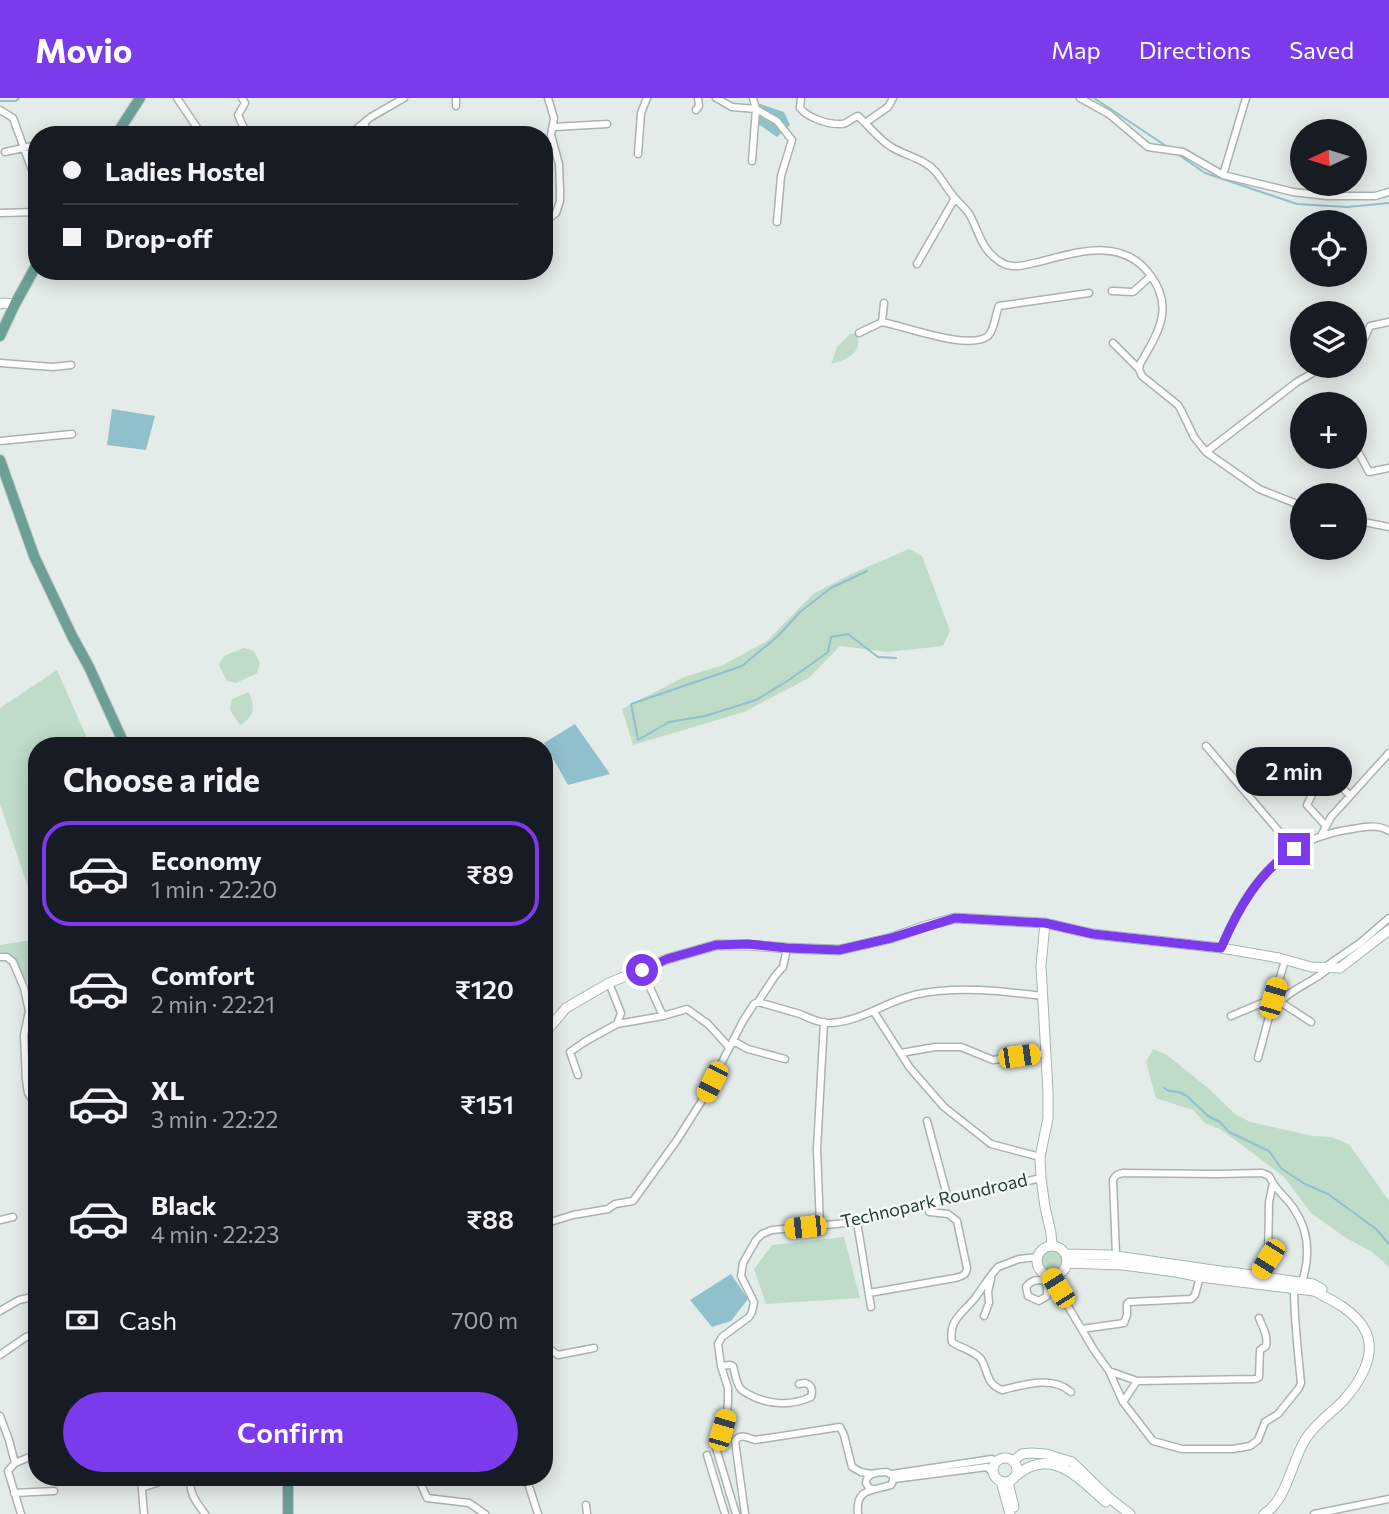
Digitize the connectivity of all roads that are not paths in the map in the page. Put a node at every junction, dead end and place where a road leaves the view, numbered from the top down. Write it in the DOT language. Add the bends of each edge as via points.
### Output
graph roads {
  1 [pos="140,98"];
  2 [pos="177,98"];
  3 [pos="242,98"];
  4 [pos="404,98"];
  5 [pos="456,98"];
  6 [pos="548,98"];
  7 [pos="647,98"];
  8 [pos="698,98"];
  9 [pos="716,98"];
  10 [pos="753,98"];
  11 [pos="801,98"];
  12 [pos="893,98"];
  13 [pos="1080,98"];
  14 [pos="1246,98"];
  15 [pos="456,106"];
  16 [pos="756,109"];
  17 [pos="0,110"];
  18 [pos="696,110"];
  19 [pos="364,123"];
  20 [pos="865,123"];
  21 [pos="607,124"];
  22 [pos="122,126"];
  23 [pos="196,126"];
  24 [pos="243,126"];
  25 [pos="360,126"];
  26 [pos="365,126"];
  27 [pos="554,127"];
  28 [pos="553,142"];
  29 [pos="28,147"];
  30 [pos="24,148"];
  31 [pos="5,152"];
  32 [pos="638,154"];
  33 [pos="28,159"];
  34 [pos="752,161"];
  35 [pos="1223,175"];
  36 [pos="1389,192"];
  37 [pos="955,198"];
  38 [pos="28,212"];
  39 [pos="0,214"];
  40 [pos="553,215"];
  41 [pos="777,222"];
  42 [pos="917,264"];
  43 [pos="1151,276"];
  44 [pos="28,280"];
  45 [pos="1112,291"];
  46 [pos="1089,293"];
  47 [pos="884,303"];
  48 [pos="0,304"];
  49 [pos="15,304"];
  50 [pos="881,322"];
  51 [pos="1389,322"];
  52 [pos="859,333"];
  53 [pos="1367,333"];
  54 [pos="0,336"];
  55 [pos="1113,343"];
  56 [pos="0,363"];
  57 [pos="71,365"];
  58 [pos="1139,369"];
  59 [pos="1304,378"];
  60 [pos="72,434"];
  61 [pos="0,441"];
  62 [pos="1206,452"];
  63 [pos="0,460"];
  64 [pos="1367,468"];
  65 [pos="1389,468"];
  66 [pos="1290,501"];
  67 [pos="1367,523"];
  68 [pos="1389,527"];
  69 [pos="121,737"];
  70 [pos="1206,746"];
  71 [pos="1389,753"];
  72 [pos="1350,796"];
  73 [pos="1389,821"];
  74 [pos="1326,826"];
  75 [pos="1386,829"];
  76 [pos="1321,836"];
  77 [pos="1294,849"];
  78 [pos="1389,918"];
  79 [pos="1045,923"];
  80 [pos="1389,930"];
  81 [pos="787,948"];
  82 [pos="1221,948"];
  83 [pos="0,957"];
  84 [pos="1285,960"];
  85 [pos="1326,968"];
  86 [pos="642,970"];
  87 [pos="609,983"];
  88 [pos="1042,996"];
  89 [pos="1277,1000"];
  90 [pos="758,1002"];
  91 [pos="28,1006"];
  92 [pos="873,1012"];
  93 [pos="28,1016"];
  94 [pos="663,1016"];
  95 [pos="1231,1016"];
  96 [pos="824,1022"];
  97 [pos="1311,1022"];
  98 [pos="553,1023"];
  99 [pos="617,1024"];
  100 [pos="731,1044"];
  101 [pos="901,1053"];
  102 [pos="1045,1053"];
  103 [pos="1258,1058"];
  104 [pos="785,1059"];
  105 [pos="578,1075"];
  106 [pos="28,1093"];
  107 [pos="927,1121"];
  108 [pos="1040,1157"];
  109 [pos="1041,1178"];
  110 [pos="1273,1183"];
  111 [pos="948,1199"];
  112 [pos="928,1204"];
  113 [pos="13,1217"];
  114 [pos="0,1220"];
  115 [pos="553,1221"];
  116 [pos="857,1222"];
  117 [pos="820,1226"];
  118 [pos="1052,1245"];
  119 [pos="1109,1255"];
  120 [pos="1038,1257"];
  121 [pos="1066,1258"];
  122 [pos="1231,1272"];
  123 [pos="992,1274"];
  124 [pos="1258,1276"];
  125 [pos="1047,1277"];
  126 [pos="1200,1277"];
  127 [pos="1313,1284"];
  128 [pos="1298,1285"];
  129 [pos="869,1293"];
  130 [pos="28,1298"];
  131 [pos="871,1307"];
  132 [pos="0,1311"];
  133 [pos="984,1316"];
  134 [pos="1259,1318"];
  135 [pos="1082,1329"];
  136 [pos="28,1336"];
  137 [pos="594,1349"];
  138 [pos="553,1352"];
  139 [pos="0,1355"];
  140 [pos="721,1366"];
  141 [pos="1109,1371"];
  142 [pos="1137,1381"];
  143 [pos="799,1384"];
  144 [pos="1071,1392"];
  145 [pos="1124,1402"];
  146 [pos="0,1416"];
  147 [pos="2,1429"];
  148 [pos="707,1455"];
  149 [pos="28,1458"];
  150 [pos="1013,1461"];
  151 [pos="15,1463"];
  152 [pos="996,1463"];
  153 [pos="8,1471"];
  154 [pos="871,1474"];
  155 [pos="0,1477"];
  156 [pos="893,1477"];
  157 [pos="1005,1478"];
  158 [pos="148,1486"];
  159 [pos="190,1486"];
  160 [pos="288,1486"];
  161 [pos="422,1486"];
  162 [pos="529,1486"];
  163 [pos="142,1488"];
  164 [pos="873,1489"];
  165 [pos="54,1491"];
  166 [pos="14,1493"];
  167 [pos="1389,1499"];
  168 [pos="586,1504"];
  169 [pos="20,1514"];
  170 [pos="144,1514"];
  171 [pos="205,1514"];
  172 [pos="288,1514"];
  173 [pos="485,1514"];
  174 [pos="538,1514"];
  175 [pos="587,1514"];
  176 [pos="724,1514"];
  177 [pos="736,1514"];
  178 [pos="745,1514"];
  179 [pos="858,1514"];
  180 [pos="1010,1514"];
  181 [pos="1016,1514"];
  182 [pos="1121,1514"];
  183 [pos="1130,1514"];
  184 [pos="1264,1514"];
  185 [pos="1269,1514"];
  186 [pos="1314,1514"];
  1 -- 22 [label="main road"];
  2 -- 23 [label="street"];
  3 -- 24 [label="street" via="245,103 238,115"];
  4 -- 19 [label="street"];
  5 -- 15 [label="street"];
  6 -- 27 [label="street"];
  7 -- 32 [label="street" via="641,113"];
  8 -- 18 [label="street"];
  9 -- 16 [label="street" via="732,107"];
  10 -- 16 [label="street"];
  11 -- 20 [label="street" via="802,112 825,122 843,124 858,116"];
  12 -- 20 [label="street"];
  13 -- 35 [label="street" via="1109,114 1148,147 1183,152"];
  14 -- 35 [label="street"];
  16 -- 34 [label="street"];
  16 -- 41 [label="street" via="777,121 792,140 781,176"];
  17 -- 30 [label="street" via="13,118"];
  19 -- 25 [label="street"];
  19 -- 26 [label="street"];
  20 -- 37 [label="street" via="894,149 933,169"];
  21 -- 27 [label="street"];
  28 -- 40 [label="street" via="560,181 560,201"];
  29 -- 30 [label="street"];
  30 -- 31 [label="street"];
  30 -- 33 [label="street"];
  35 -- 36 [label="street" via="1327,197"];
  37 -- 42 [label="street"];
  37 -- 43 [label="street" via="970,215 987,250 1011,267 1079,252 1113,251 1134,258"];
  38 -- 39 [label="street"];
  43 -- 45 [label="street" via="1133,292"];
  43 -- 58 [label="street" via="1162,298 1163,314"];
  44 -- 49 [label="main road"];
  46 -- 50 [label="street" via="1002,304 992,330 983,339 950,340"];
  47 -- 50 [label="street"];
  48 -- 49 [label="street"];
  49 -- 54 [label="main road"];
  50 -- 52 [label="street"];
  51 -- 53 [label="street" via="1370,327"];
  55 -- 58 [label="street"];
  56 -- 57 [label="street"];
  58 -- 62 [label="street" via="1178,405"];
  59 -- 62 [label="street"];
  60 -- 61 [label="street"];
  62 -- 66 [label="street" via="1259,489"];
  63 -- 69 [label="main road" via="34,555"];
  64 -- 65 [label="street" via="1369,472"];
  67 -- 68 [label="street"];
  70 -- 77 [label="street"];
  71 -- 72 [label="street"];
  72 -- 74 [label="street"];
  72 -- 74 [label="street" via="1337,782 1318,782 1307,805"];
  73 -- 75 [label="street"];
  74 -- 76 [label="street"];
  75 -- 76 [label="street" via="1371,826"];
  76 -- 77 [label="street"];
  77 -- 82 [label="street" via="1254,887"];
  78 -- 85 [label="street"];
  79 -- 81 [label="street" via="955,918 839,950"];
  79 -- 82 [label="street" via="1093,934"];
  79 -- 88 [label="street"];
  80 -- 85 [label="street" via="1345,966"];
  81 -- 86 [label="street" via="716,945"];
  81 -- 90 [label="street" via="783,967"];
  82 -- 84 [label="street"];
  83 -- 91 [label="street" via="13,962"];
  84 -- 85 [label="street"];
  84 -- 89 [label="street"];
  85 -- 89 [label="street" via="1321,976"];
  86 -- 87 [label="street"];
  86 -- 94 [label="street"];
  87 -- 98 [label="street" via="566,1008"];
  87 -- 99 [label="street" via="621,1013"];
  88 -- 92 [label="street" via="946,991 918,994"];
  88 -- 102 [label="street"];
  89 -- 95 [label="street"];
  89 -- 97 [label="street"];
  89 -- 103 [label="street"];
  90 -- 96 [label="street"];
  90 -- 100 [label="street"];
  92 -- 96 [label="street"];
  92 -- 101 [label="street"];
  93 -- 106 [label="street" via="24,1035"];
  94 -- 99 [label="street"];
  94 -- 100 [label="street" via="687,1009"];
  96 -- 117 [label="street" via="817,1149"];
  99 -- 105 [label="street" via="570,1052"];
  100 -- 104 [label="street"];
  100 -- 115 [label="street" via="703,1099 633,1200"];
  101 -- 102 [label="street" via="961,1047 993,1060"];
  101 -- 108 [label="street" via="944,1107 981,1137"];
  102 -- 108 [label="street" via="1048,1118"];
  107 -- 111 [label="street"];
  108 -- 109 [label="street"];
  109 -- 111 [label="street, Technopark Roundroad"];
  109 -- 118 [label="street"];
  110 -- 119 [label="street" via="1262,1173 1118,1174 1113,1180 1116,1255"];
  110 -- 124 [label="street" via="1268,1259"];
  110 -- 128 [label="street" via="1294,1207 1306,1234 1306,1262"];
  111 -- 112 [label="street, Technopark Roundroad"];
  112 -- 116 [label="street, Technopark Roundroad"];
  112 -- 129 [label="street" via="929,1212 948,1214 957,1221 967,1268 964,1276"];
  113 -- 114 [label="street"];
  116 -- 117 [label="street, Technopark Roundroad"];
  116 -- 129 [label="street"];
  117 -- 140 [label="street, Technopark Roundroad" via="772,1230 752,1245 741,1276 754,1302 752,1312 722,1337 718,1344"];
  118 -- 120 [label="street"];
  118 -- 121 [label="street"];
  119 -- 121 [label="street"];
  119 -- 122 [label="street"];
  120 -- 123 [label="street" via="1019,1259"];
  120 -- 125 [label="street"];
  121 -- 125 [label="street" via="1063,1271"];
  121 -- 126 [label="street"];
  122 -- 124 [label="street"];
  122 -- 127 [label="street"];
  123 -- 133 [label="street"];
  123 -- 144 [label="street" via="955,1320 952,1342 979,1357 988,1379 999,1389 1056,1382"];
  124 -- 128 [label="street"];
  125 -- 135 [label="street"];
  126 -- 128 [label="street"];
  126 -- 135 [label="street" via="1191,1299 1129,1302 1124,1323"];
  127 -- 128 [label="street"];
  127 -- 185 [label="street" via="1352,1308 1365,1322 1372,1335 1372,1357 1352,1398 1311,1437 1283,1502"];
  128 -- 145 [label="street" via="1294,1309 1301,1383 1250,1446 1182,1449 1161,1444 1153,1441"];
  128 -- 184 [label="street" via="1348,1311 1366,1331 1369,1351 1357,1383 1307,1436 1279,1499"];
  129 -- 131 [label="street"];
  130 -- 132 [label="street"];
  134 -- 142 [label="street" via="1267,1341 1260,1350 1259,1377"];
  135 -- 141 [label="street"];
  136 -- 139 [label="street"];
  137 -- 138 [label="street" via="558,1355"];
  140 -- 143 [label="street" via="733,1366 742,1391 759,1400 795,1403 811,1397 811,1387"];
  140 -- 177 [label="street, Technopark Roundroad" via="728,1402 716,1448"];
  141 -- 142 [label="street"];
  141 -- 145 [label="street"];
  142 -- 145 [label="street"];
  146 -- 147 [label="street"];
  147 -- 151 [label="street"];
  148 -- 176 [label="street"];
  149 -- 151 [label="street"];
  150 -- 152 [label="street"];
  150 -- 157 [label="street" via="1017,1469"];
  150 -- 183 [label="street" via="1031,1453 1072,1462"];
  151 -- 153 [label="street"];
  152 -- 156 [label="street" via="992,1459"];
  152 -- 157 [label="street" via="994,1469"];
  153 -- 155 [label="street"];
  153 -- 166 [label="street"];
  154 -- 156 [label="street" via="887,1472"];
  154 -- 164 [label="street" via="866,1481"];
  154 -- 178 [label="street" via="852,1467 840,1427 755,1440 736,1438"];
  156 -- 157 [label="street" via="987,1467"];
  156 -- 164 [label="street" via="889,1486"];
  157 -- 180 [label="street"];
  157 -- 181 [label="street"];
  157 -- 182 [label="street" via="1036,1463 1064,1467"];
  158 -- 163 [label="street"];
  159 -- 171 [label="street"];
  160 -- 172 [label="main road"];
  161 -- 173 [label="street" via="428,1498 469,1503"];
  162 -- 174 [label="street"];
  163 -- 170 [label="street"];
  164 -- 179 [label="street" via="858,1499"];
  165 -- 166 [label="street"];
  166 -- 169 [label="street"];
  167 -- 186 [label="street"];
  168 -- 175 [label="street"];
}
